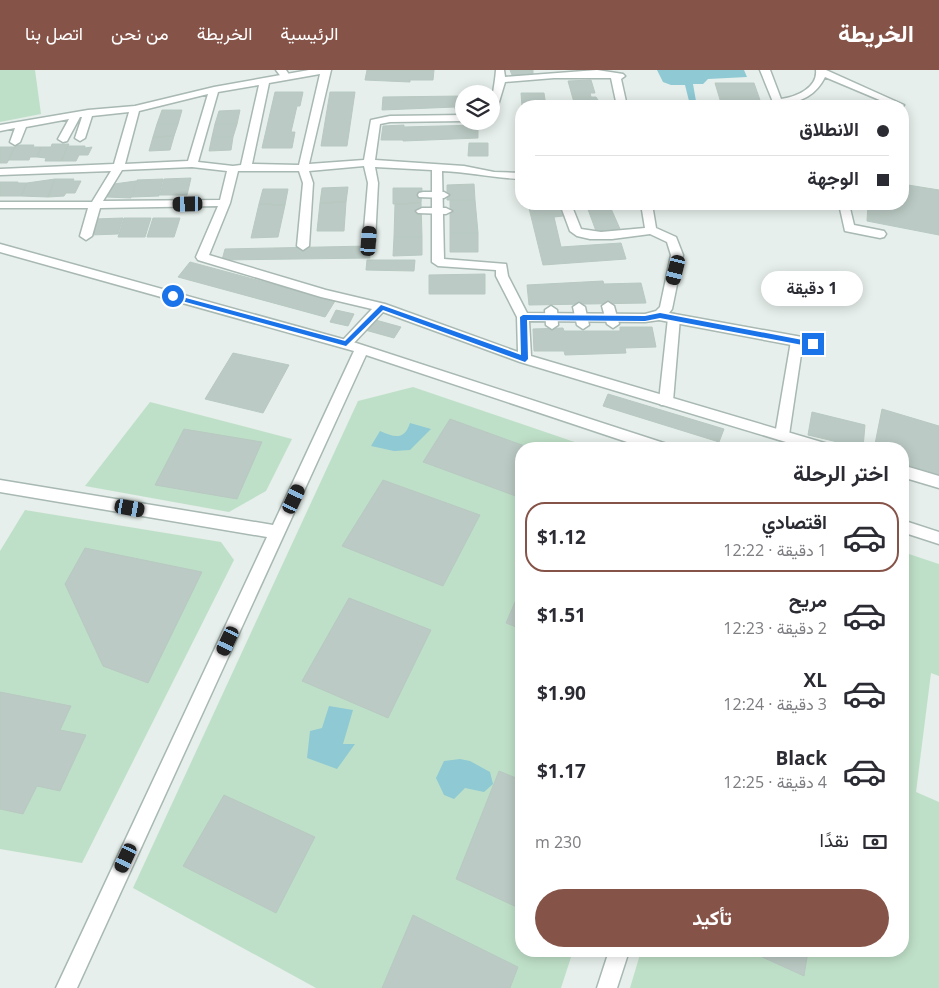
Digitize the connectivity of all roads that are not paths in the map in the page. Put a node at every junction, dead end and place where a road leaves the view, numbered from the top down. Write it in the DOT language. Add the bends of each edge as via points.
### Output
graph roads {
  1 [pos="325,70"];
  2 [pos="765,70"];
  3 [pos="822,71"];
  4 [pos="283,73"];
  5 [pos="624,73"];
  6 [pos="501,75"];
  7 [pos="265,80"];
  8 [pos="214,90"];
  9 [pos="620,100"];
  10 [pos="776,100"];
  11 [pos="795,100"];
  12 [pos="889,100"];
  13 [pos="135,109"];
  14 [pos="88,113"];
  15 [pos="76,115"];
  16 [pos="455,118"];
  17 [pos="22,124"];
  18 [pos="0,128"];
  19 [pos="80,138"];
  20 [pos="63,139"];
  21 [pos="15,142"];
  22 [pos="369,163"];
  23 [pos="192,164"];
  24 [pos="246,167"];
  25 [pos="437,167"];
  26 [pos="118,168"];
  27 [pos="303,168"];
  28 [pos="233,169"];
  29 [pos="0,172"];
  30 [pos="515,176"];
  31 [pos="423,195"];
  32 [pos="441,195"];
  33 [pos="225,203"];
  34 [pos="0,205"];
  35 [pos="95,206"];
  36 [pos="568,210"];
  37 [pos="648,210"];
  38 [pos="845,210"];
  39 [pos="422,211"];
  40 [pos="442,211"];
  41 [pos="651,230"];
  42 [pos="880,234"];
  43 [pos="86,236"];
  44 [pos="369,241"];
  45 [pos="303,246"];
  46 [pos="0,248"];
  47 [pos="381,307"];
  48 [pos="660,315"];
  49 [pos="523,317"];
  50 [pos="674,318"];
  51 [pos="797,341"];
  52 [pos="346,344"];
  53 [pos="813,344"];
  54 [pos="362,349"];
  55 [pos="525,359"];
  56 [pos="666,401"];
  57 [pos="782,435"];
  58 [pos="644,442"];
  59 [pos="805,442"];
  60 [pos="909,473"];
  61 [pos="939,482"];
  62 [pos="0,486"];
  63 [pos="909,528"];
  64 [pos="278,532"];
  65 [pos="939,538"];
  66 [pos="616,957"];
  67 [pos="66,988"];
  68 [pos="607,988"];
  1 -- 4 [label="street"];
  1 -- 27 [label="street"];
  2 -- 10 [label="street"];
  3 -- 11 [label="street" via="820,81"];
  3 -- 12 [label="street"];
  4 -- 7 [label="street"];
  5 -- 6 [label="street"];
  5 -- 9 [label="street" via="616,78"];
  7 -- 8 [label="street"];
  7 -- 24 [label="street"];
  8 -- 13 [label="street"];
  8 -- 23 [label="street"];
  13 -- 14 [label="street"];
  13 -- 26 [label="street"];
  14 -- 15 [label="street"];
  14 -- 19 [label="street"];
  15 -- 17 [label="street"];
  15 -- 20 [label="street"];
  16 -- 22 [label="street" via="378,119 373,124"];
  17 -- 18 [label="street"];
  17 -- 21 [label="street"];
  22 -- 25 [label="street"];
  22 -- 27 [label="street"];
  22 -- 44 [label="street" via="373,183"];
  23 -- 26 [label="street"];
  23 -- 28 [label="street"];
  24 -- 27 [label="street"];
  24 -- 28 [label="street"];
  25 -- 30 [label="street"];
  25 -- 32 [label="street"];
  26 -- 29 [label="street"];
  26 -- 35 [label="street"];
  27 -- 45 [label="street" via="308,183"];
  28 -- 33 [label="street"];
  31 -- 32 [label="street"];
  32 -- 40 [label="street"];
  33 -- 35 [label="street"];
  33 -- 47 [label="street" via="202,257 325,294"];
  34 -- 35 [label="street"];
  35 -- 43 [label="street"];
  36 -- 41 [label="street" via="578,234 634,234"];
  37 -- 41 [label="street"];
  38 -- 42 [label="street" via="849,228"];
  39 -- 40 [label="street"];
  40 -- 49 [label="street" via="438,262 502,267 502,276"];
  41 -- 48 [label="street" via="672,240 678,255 666,309"];
  46 -- 52 [label="street"];
  47 -- 52 [label="street"];
  47 -- 55 [label="street"];
  48 -- 49 [label="street" via="645,318"];
  48 -- 50 [label="street"];
  49 -- 55 [label="street"];
  50 -- 51 [label="street"];
  50 -- 56 [label="street"];
  51 -- 53 [label="street"];
  51 -- 57 [label="street"];
  52 -- 54 [label="street"];
  54 -- 58 [label="street"];
  54 -- 64 [label="street"];
  55 -- 56 [label="street"];
  56 -- 57 [label="street"];
  57 -- 59 [label="street"];
  60 -- 61 [label="street"];
  62 -- 64 [label="street"];
  63 -- 65 [label="street"];
  64 -- 67 [label="street"];
  66 -- 68 [label="street"];
}
